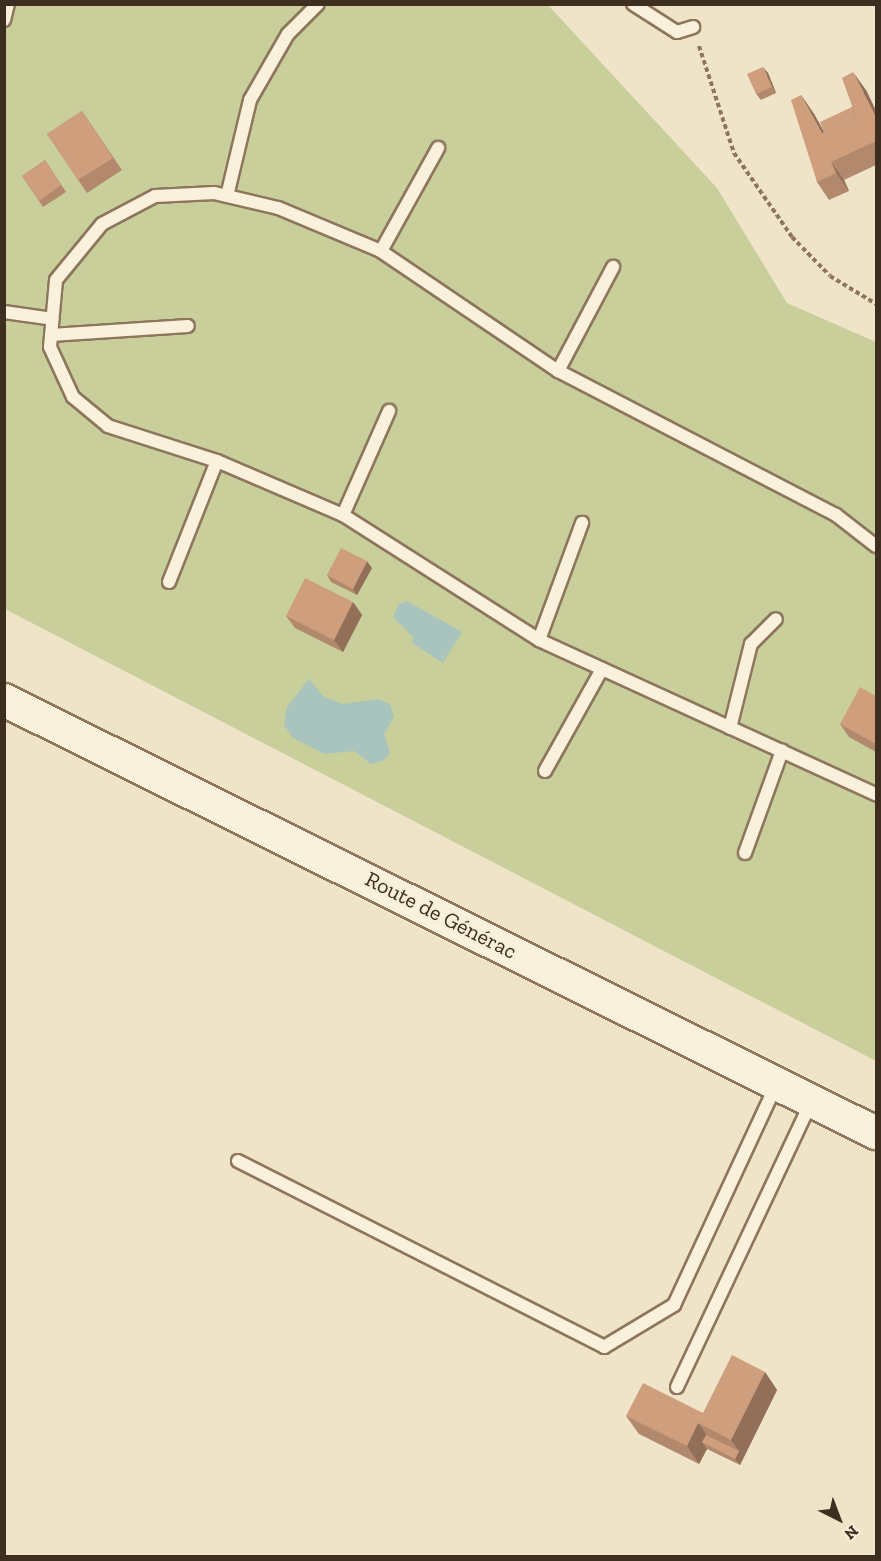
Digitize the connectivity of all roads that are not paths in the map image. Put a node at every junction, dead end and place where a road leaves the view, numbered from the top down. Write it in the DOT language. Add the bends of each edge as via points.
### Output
graph roads {
  1 [pos="8,4"];
  2 [pos="318,4"];
  3 [pos="633,4"];
  4 [pos="4,20"];
  5 [pos="693,27"];
  6 [pos="438,148"];
  7 [pos="227,196"];
  8 [pos="381,251"];
  9 [pos="613,267"];
  10 [pos="4,312"];
  11 [pos="52,319"];
  12 [pos="188,326"];
  13 [pos="51,335"];
  14 [pos="558,371"];
  15 [pos="389,411"];
  16 [pos="217,461"];
  17 [pos="343,515"];
  18 [pos="582,524"];
  19 [pos="876,546"];
  20 [pos="169,582"];
  21 [pos="776,619"];
  22 [pos="539,640"];
  23 [pos="602,669"];
  24 [pos="4,700"];
  25 [pos="730,728"];
  26 [pos="782,751"];
  27 [pos="545,771"];
  28 [pos="876,794"];
  29 [pos="745,853"];
  30 [pos="777,1084"];
  31 [pos="811,1101"];
  32 [pos="876,1133"];
  33 [pos="238,1161"];
  34 [pos="677,1387"];
  1 -- 4 [label="lane"];
  2 -- 7 [label="lane" via="288,34 250,100"];
  3 -- 5 [label="lane" via="677,32"];
  6 -- 8 [label="lane"];
  7 -- 8 [label="lane" via="278,208"];
  7 -- 11 [label="lane" via="155,196 102,225 56,280"];
  8 -- 14 [label="lane"];
  9 -- 14 [label="lane"];
  10 -- 11 [label="lane"];
  11 -- 13 [label="lane"];
  12 -- 13 [label="lane"];
  13 -- 16 [label="lane" via="50,347 74,397 108,426"];
  14 -- 19 [label="lane" via="836,515"];
  15 -- 17 [label="lane"];
  16 -- 17 [label="lane"];
  16 -- 20 [label="lane"];
  17 -- 22 [label="lane"];
  18 -- 22 [label="lane"];
  21 -- 25 [label="lane" via="751,644"];
  22 -- 23 [label="lane"];
  23 -- 25 [label="lane"];
  23 -- 27 [label="lane"];
  24 -- 30 [label="street, Route de Générac"];
  25 -- 26 [label="lane"];
  26 -- 28 [label="lane"];
  26 -- 29 [label="lane"];
  30 -- 31 [label="street, Route de Générac"];
  30 -- 33 [label="lane" via="674,1305 604,1347"];
  31 -- 32 [label="street, Route de Générac"];
  31 -- 34 [label="lane"];
}
